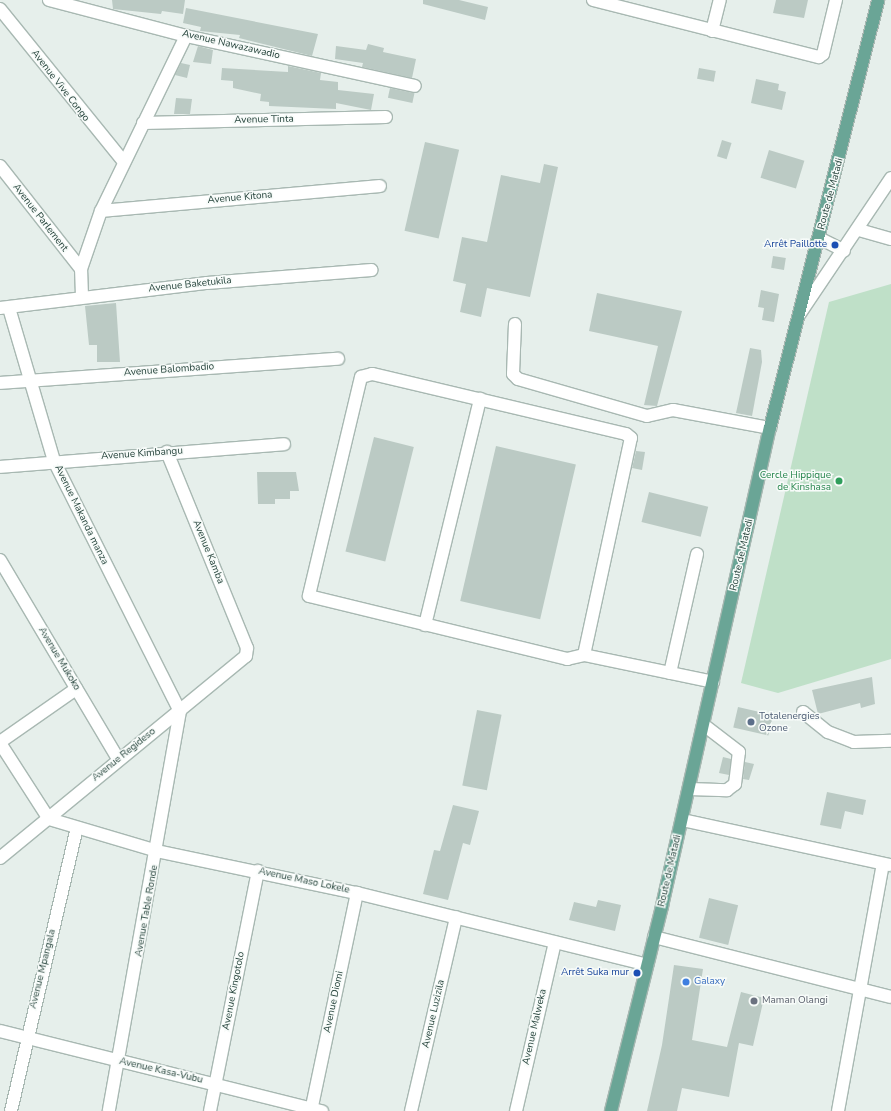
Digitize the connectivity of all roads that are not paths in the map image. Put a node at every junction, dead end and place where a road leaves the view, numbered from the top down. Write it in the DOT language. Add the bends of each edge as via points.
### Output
graph roads {
  1 [pos="49,0"];
  2 [pos="593,0"];
  3 [pos="720,0"];
  4 [pos="836,0"];
  5 [pos="878,0"];
  6 [pos="0,9"];
  7 [pos="712,31"];
  8 [pos="186,36"];
  9 [pos="414,86"];
  10 [pos="386,117"];
  11 [pos="143,123"];
  12 [pos="123,161"];
  13 [pos="0,166"];
  14 [pos="891,178"];
  15 [pos="380,186"];
  16 [pos="101,211"];
  17 [pos="859,230"];
  18 [pos="819,238"];
  19 [pos="891,239"];
  20 [pos="844,252"];
  21 [pos="81,269"];
  22 [pos="371,270"];
  23 [pos="82,296"];
  24 [pos="5,308"];
  25 [pos="798,316"];
  26 [pos="515,324"];
  27 [pos="338,359"];
  28 [pos="32,379"];
  29 [pos="0,383"];
  30 [pos="480,399"];
  31 [pos="770,428"];
  32 [pos="284,444"];
  33 [pos="168,452"];
  34 [pos="54,460"];
  35 [pos="0,467"];
  36 [pos="697,554"];
  37 [pos="0,560"];
  38 [pos="424,625"];
  39 [pos="247,652"];
  40 [pos="584,655"];
  41 [pos="670,673"];
  42 [pos="713,682"];
  43 [pos="76,689"];
  44 [pos="180,710"];
  45 [pos="803,712"];
  46 [pos="704,724"];
  47 [pos="891,741"];
  48 [pos="0,742"];
  49 [pos="118,759"];
  50 [pos="689,789"];
  51 [pos="49,818"];
  52 [pos="682,820"];
  53 [pos="77,828"];
  54 [pos="157,851"];
  55 [pos="0,858"];
  56 [pos="887,865"];
  57 [pos="258,871"];
  58 [pos="357,893"];
  59 [pos="456,917"];
  60 [pos="654,936"];
  61 [pos="555,942"];
  62 [pos="647,965"];
  63 [pos="860,989"];
  64 [pos="891,997"];
  65 [pos="0,1032"];
  66 [pos="26,1038"];
  67 [pos="121,1062"];
  68 [pos="216,1083"];
  69 [pos="315,1110"];
  70 [pos="11,1111"];
  71 [pos="109,1111"];
  72 [pos="210,1111"];
  73 [pos="411,1111"];
  74 [pos="516,1111"];
  75 [pos="611,1111"];
  76 [pos="838,1111"];
  1 -- 8 [label="street, Avenue Nawazawadio"];
  2 -- 7 [label="street"];
  3 -- 7 [label="street"];
  4 -- 7 [label="street" via="823,54 819,57"];
  5 -- 18 [label="main road, Route de Matadi"];
  6 -- 12 [label="street, Avenue Vive Congo"];
  8 -- 9 [label="street, Avenue Nawazawadio"];
  8 -- 11 [label="street"];
  10 -- 11 [label="street, Avenue Tinta"];
  11 -- 12 [label="street"];
  12 -- 16 [label="street"];
  13 -- 21 [label="street, Avenue Parlement"];
  14 -- 17 [label="street"];
  15 -- 16 [label="street, Avenue Kitona"];
  16 -- 21 [label="street"];
  17 -- 19 [label="street"];
  17 -- 20 [label="street"];
  18 -- 20 [label="street"];
  18 -- 25 [label="main road, Route de Matadi"];
  20 -- 25 [label="street"];
  21 -- 23 [label="street"];
  22 -- 23 [label="street, Avenue Baketukila"];
  23 -- 24 [label="street, Avenue Baketukila"];
  24 -- 28 [label="street, Avenue Makanda manza"];
  25 -- 31 [label="main road, Route de Matadi"];
  26 -- 31 [label="street" via="513,374 518,379 647,416 673,410"];
  27 -- 28 [label="street, Avenue Balombadio"];
  28 -- 29 [label="street, Avenue Balombadio"];
  28 -- 34 [label="street, Avenue Makanda manza"];
  30 -- 38 [label="street"];
  30 -- 38 [label="street" via="372,374 361,377 308,593 313,598"];
  30 -- 40 [label="street" via="626,434 631,438"];
  31 -- 42 [label="main road, Route de Matadi"];
  32 -- 33 [label="street, Avenue Kimbangu"];
  33 -- 34 [label="street, Avenue Kimbangu"];
  33 -- 39 [label="street, Avenue Kamba"];
  34 -- 35 [label="street, Avenue Kimbangu"];
  34 -- 44 [label="street, Avenue Makanda manza"];
  36 -- 41 [label="street"];
  37 -- 43 [label="street, Avenue Mukoko"];
  38 -- 40 [label="street" via="567,659"];
  39 -- 44 [label="street, Avenue Regideso" via="244,660"];
  40 -- 41 [label="street"];
  41 -- 42 [label="street"];
  42 -- 46 [label="main road, Route de Matadi"];
  43 -- 48 [label="street"];
  43 -- 49 [label="street, Avenue Mukoko"];
  44 -- 49 [label="street, Avenue Regideso"];
  44 -- 54 [label="street, Avenue Table Ronde"];
  45 -- 47 [label="street" via="828,732 854,742"];
  46 -- 50 [label="main road, Route de Matadi"];
  46 -- 50 [label="street" via="739,752 735,784 727,790"];
  48 -- 51 [label="street"];
  49 -- 51 [label="street, Avenue Regideso"];
  50 -- 52 [label="main road, Route de Matadi"];
  51 -- 53 [label="street, Avenue Maso Lokele"];
  51 -- 55 [label="street, Avenue Regideso"];
  52 -- 56 [label="street"];
  52 -- 60 [label="main road, Route de Matadi"];
  53 -- 54 [label="street, Avenue Maso Lokele"];
  53 -- 66 [label="street, Avenue Mpangala"];
  54 -- 57 [label="street, Avenue Maso Lokele"];
  54 -- 67 [label="street, Avenue Table Ronde"];
  56 -- 63 [label="street"];
  57 -- 58 [label="street, Avenue Maso Lokele"];
  57 -- 68 [label="street, Avenue Kingotolo"];
  58 -- 59 [label="street, Avenue Maso Lokele"];
  58 -- 69 [label="street, Avenue Diomi"];
  59 -- 61 [label="street, Avenue Maso Lokele"];
  59 -- 73 [label="street, Avenue Luzizila"];
  60 -- 62 [label="main road, Route de Matadi"];
  60 -- 63 [label="street"];
  61 -- 62 [label="street, Avenue Maso Lokele"];
  61 -- 74 [label="street, Avenue Malweka"];
  62 -- 75 [label="main road, Route de Matadi"];
  63 -- 64 [label="street"];
  63 -- 76 [label="street"];
  65 -- 66 [label="street, Avenue Kasa-Vubu"];
  66 -- 67 [label="street, Avenue Kasa-Vubu"];
  66 -- 70 [label="street, Avenue Mpangala"];
  67 -- 68 [label="street, Avenue Kasa-Vubu"];
  67 -- 71 [label="street, Avenue Table Ronde"];
  68 -- 69 [label="street, Avenue Kasa-Vubu"];
  68 -- 72 [label="street, Avenue Kingotolo"];
}
